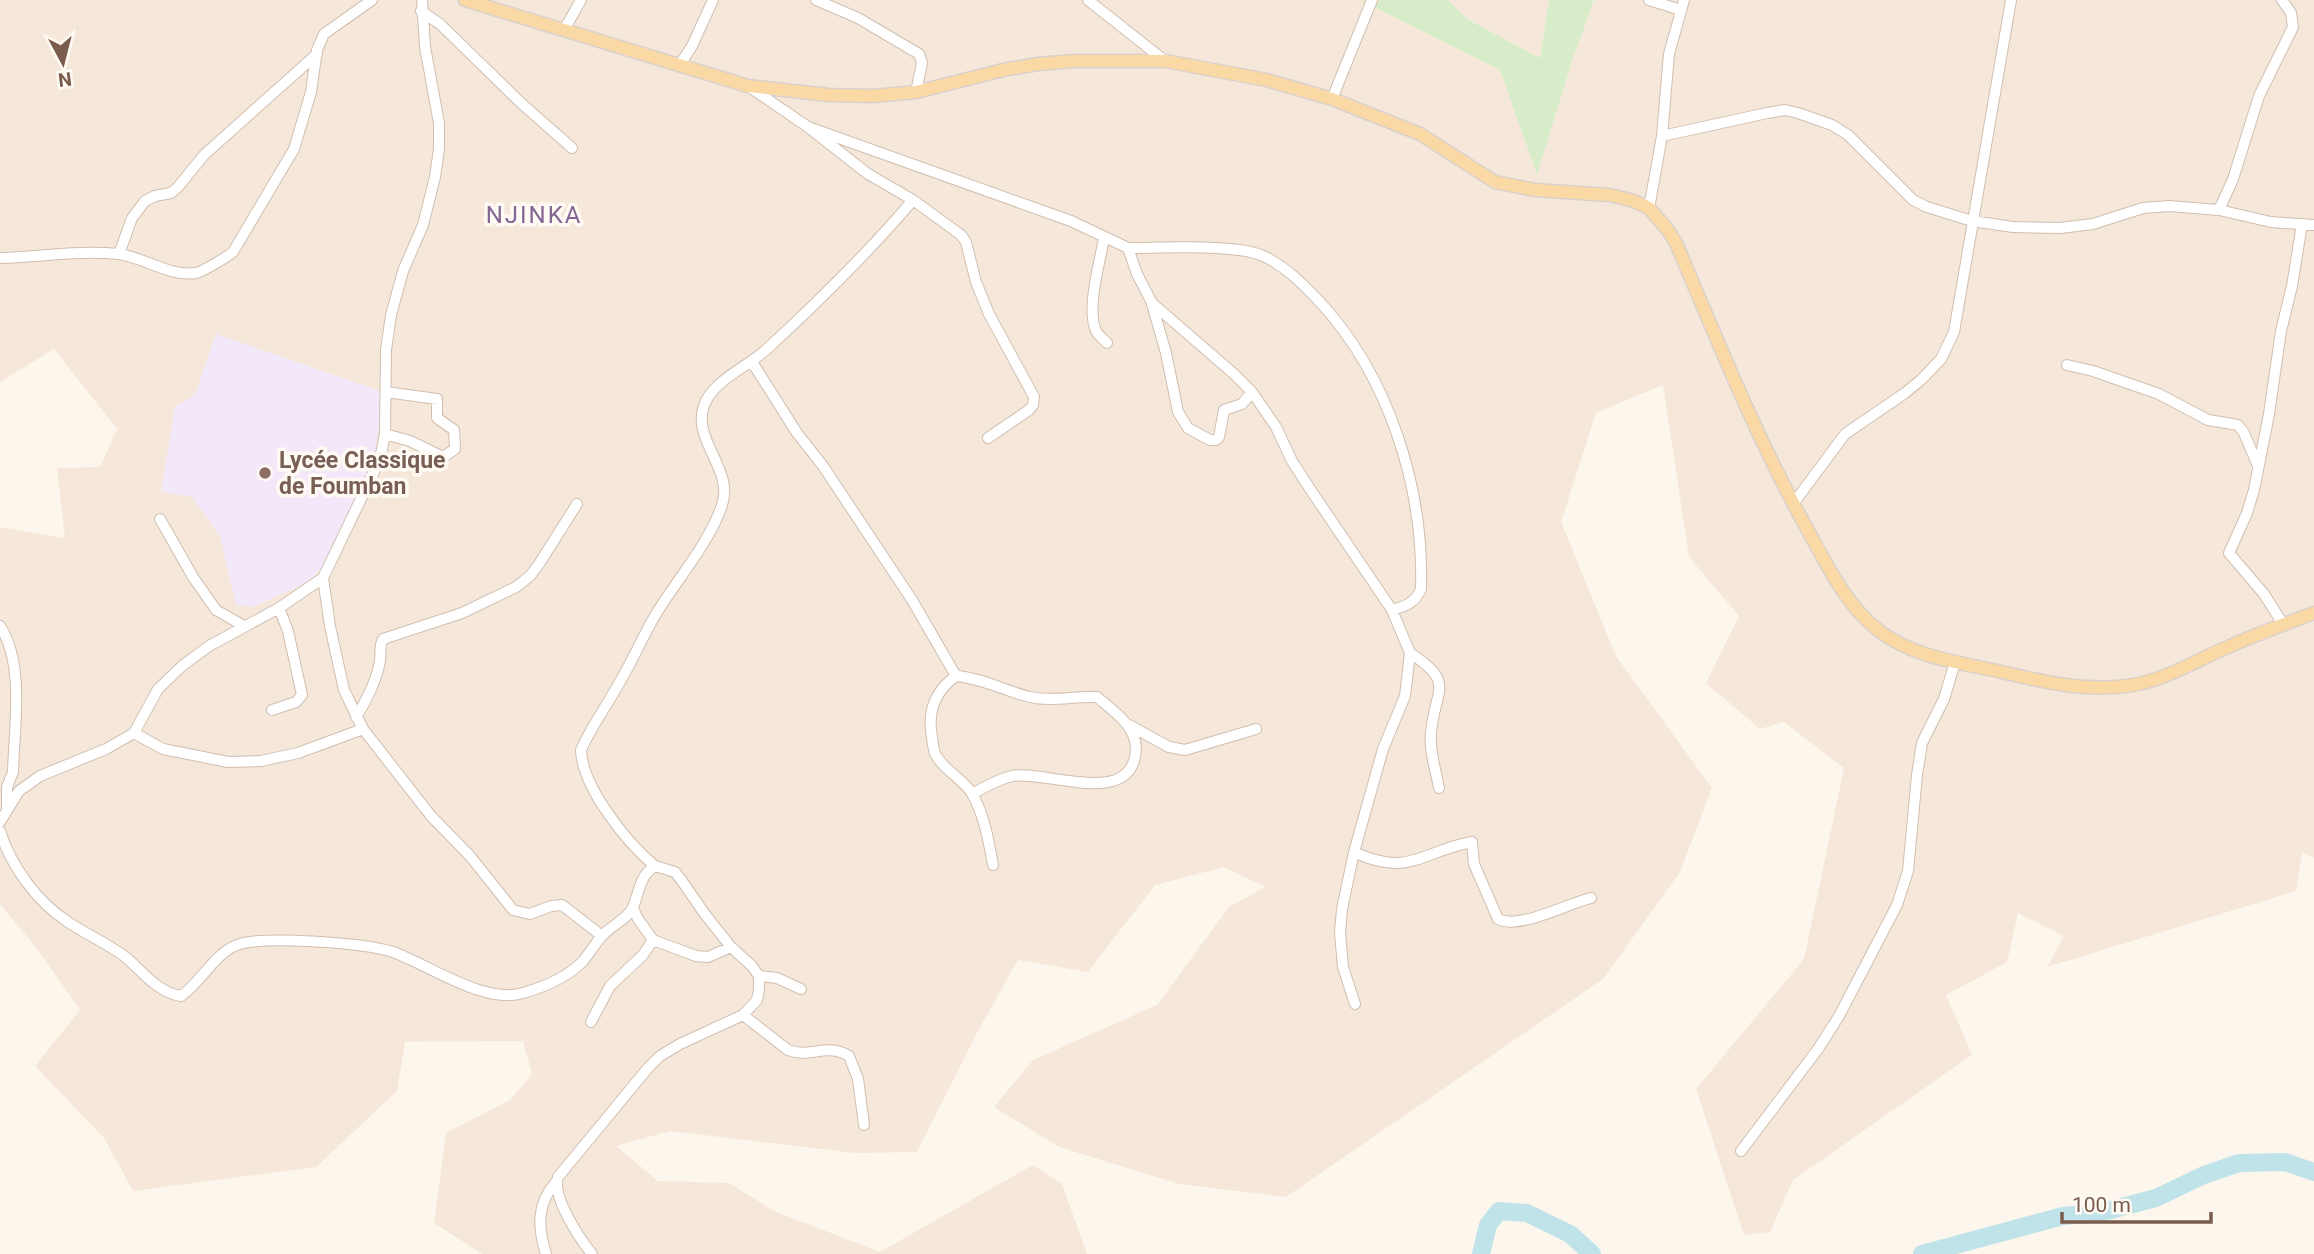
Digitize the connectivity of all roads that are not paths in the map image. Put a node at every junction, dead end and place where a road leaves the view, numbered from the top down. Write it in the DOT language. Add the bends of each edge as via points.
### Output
graph roads {
  1 [pos="372,0"];
  2 [pos="581,0"];
  3 [pos="713,0"];
  4 [pos="817,0"];
  5 [pos="1088,0"];
  6 [pos="1372,0"];
  7 [pos="1649,0"];
  8 [pos="2011,0"];
  9 [pos="2282,0"];
  10 [pos="472,1"];
  11 [pos="421,5"];
  12 [pos="1683,5"];
  13 [pos="564,30"];
  14 [pos="317,53"];
  15 [pos="1165,61"];
  16 [pos="679,66"];
  17 [pos="748,86"];
  18 [pos="916,92"];
  19 [pos="1332,99"];
  20 [pos="808,127"];
  21 [pos="1662,136"];
  22 [pos="572,148"];
  23 [pos="913,200"];
  24 [pos="1649,208"];
  25 [pos="2219,210"];
  26 [pos="1972,221"];
  27 [pos="2302,224"];
  28 [pos="2314,225"];
  29 [pos="1104,238"];
  30 [pos="1128,248"];
  31 [pos="119,254"];
  32 [pos="0,258"];
  33 [pos="1152,303"];
  34 [pos="1107,342"];
  35 [pos="752,362"];
  36 [pos="2067,365"];
  37 [pos="386,392"];
  38 [pos="1252,392"];
  39 [pos="385,434"];
  40 [pos="988,438"];
  41 [pos="2258,466"];
  42 [pos="577,504"];
  43 [pos="1793,505"];
  44 [pos="160,519"];
  45 [pos="323,578"];
  46 [pos="279,608"];
  47 [pos="1392,610"];
  48 [pos="2314,613"];
  49 [pos="2283,624"];
  50 [pos="0,626"];
  51 [pos="244,626"];
  52 [pos="1410,653"];
  53 [pos="1955,662"];
  54 [pos="956,676"];
  55 [pos="272,710"];
  56 [pos="356,717"];
  57 [pos="1129,725"];
  58 [pos="363,729"];
  59 [pos="1256,729"];
  60 [pos="134,733"];
  61 [pos="1439,788"];
  62 [pos="972,794"];
  63 [pos="7,807"];
  64 [pos="0,822"];
  65 [pos="0,831"];
  66 [pos="1354,852"];
  67 [pos="993,865"];
  68 [pos="655,866"];
  69 [pos="1591,898"];
  70 [pos="633,908"];
  71 [pos="602,936"];
  72 [pos="653,940"];
  73 [pos="731,947"];
  74 [pos="759,976"];
  75 [pos="802,989"];
  76 [pos="1355,1004"];
  77 [pos="743,1015"];
  78 [pos="591,1022"];
  79 [pos="864,1125"];
  80 [pos="1741,1151"];
  81 [pos="556,1182"];
  82 [pos="546,1254"];
  83 [pos="592,1254"];
  1 -- 14 [label="street" via="324,33"];
  2 -- 13 [label="street"];
  3 -- 16 [label="street"];
  4 -- 18 [label="street" via="919,54 922,63"];
  5 -- 15 [label="street"];
  6 -- 19 [label="street"];
  7 -- 12 [label="street"];
  8 -- 26 [label="street"];
  9 -- 25 [label="street" via="2291,13 2292,27 2259,96"];
  10 -- 13 [label="main road"];
  11 -- 22 [label="street"];
  11 -- 37 [label="street" via="439,149 423,225 391,315"];
  12 -- 21 [label="street" via="1667,63"];
  13 -- 16 [label="main road"];
  14 -- 31 [label="street" via="204,155 178,187 145,201 132,218"];
  14 -- 31 [label="street" via="294,149 233,252 197,273 174,271"];
  15 -- 18 [label="main road" via="1038,64"];
  15 -- 19 [label="main road" via="1267,80"];
  16 -- 17 [label="main road"];
  17 -- 18 [label="main road" via="849,97"];
  17 -- 20 [label="street"];
  19 -- 24 [label="main road" via="1420,134 1495,182 1609,195"];
  20 -- 23 [label="street" via="869,174"];
  20 -- 29 [label="street" via="1071,220"];
  21 -- 24 [label="street"];
  21 -- 26 [label="street" via="1767,113 1798,113 1848,135 1913,200"];
  23 -- 35 [label="street" via="869,252"];
  23 -- 40 [label="street" via="966,242 989,314 1034,397 1029,410"];
  24 -- 43 [label="main road" via="1676,243"];
  25 -- 26 [label="street" via="2143,208 2092,224 2060,228"];
  25 -- 27 [label="street"];
  26 -- 43 [label="street" via="1954,332 1941,359 1905,393 1845,434"];
  27 -- 28 [label="street"];
  27 -- 41 [label="street"];
  29 -- 30 [label="street"];
  29 -- 34 [label="street" via="1094,322"];
  30 -- 33 [label="street"];
  30 -- 47 [label="street" via="1259,255 1301,282 1342,325 1388,408 1420,526 1421,589 1408,605"];
  31 -- 32 [label="street"];
  33 -- 38 [label="street"];
  33 -- 38 [label="street" via="1178,412 1188,428 1216,440 1224,410 1242,404"];
  35 -- 54 [label="street" via="912,600"];
  35 -- 68 [label="street" via="716,388 703,410 702,432 722,474 722,505 581,750 588,780 625,838"];
  36 -- 41 [label="street" via="2159,394 2208,420 2238,425"];
  37 -- 39 [label="street"];
  37 -- 39 [label="street" via="437,399 437,418 454,430 456,449 443,457 410,440"];
  38 -- 47 [label="street" via="1292,461"];
  39 -- 45 [label="street" via="376,471"];
  41 -- 49 [label="street" via="2247,513 2229,553"];
  42 -- 56 [label="street" via="539,564 516,587 462,613 383,639 376,674"];
  43 -- 53 [label="main road" via="1863,617 1901,645"];
  44 -- 51 [label="street" via="216,610"];
  45 -- 46 [label="street"];
  45 -- 56 [label="street" via="345,690"];
  46 -- 51 [label="street"];
  46 -- 55 [label="street" via="302,695 296,702"];
  47 -- 52 [label="street"];
  48 -- 49 [label="main road"];
  49 -- 53 [label="main road" via="2161,678 2137,684 2077,687"];
  50 -- 63 [label="street" via="10,642 14,665 13,772"];
  51 -- 60 [label="street" via="181,666 158,689"];
  52 -- 61 [label="street" via="1429,666 1441,687 1431,735"];
  52 -- 66 [label="street" via="1405,696 1383,749"];
  53 -- 80 [label="street" via="1944,699 1922,743 1908,871 1897,905 1839,1016"];
  54 -- 57 [label="street" via="1046,700 1097,697"];
  54 -- 62 [label="street" via="935,698 930,727 935,755"];
  56 -- 58 [label="street"];
  57 -- 59 [label="street" via="1169,747 1185,750"];
  57 -- 62 [label="street" via="1136,751 1134,764 1116,780 1098,783 1012,776"];
  58 -- 60 [label="street" via="298,753 228,762 163,749"];
  58 -- 71 [label="street" via="513,910 530,914 562,905"];
  60 -- 63 [label="street" via="40,776"];
  62 -- 67 [label="street"];
  63 -- 64 [label="street"];
  65 -- 71 [label="street" via="12,861 48,907 123,956 158,988 180,996 218,958 241,943 297,941 390,951 480,990 519,994 572,971"];
  66 -- 69 [label="street" via="1372,861 1408,863 1472,842 1474,864 1498,919 1504,923 1531,919"];
  66 -- 76 [label="street" via="1340,933 1343,967"];
  68 -- 70 [label="street" via="646,872"];
  68 -- 73 [label="street" via="675,873"];
  70 -- 71 [label="street"];
  70 -- 72 [label="street"];
  72 -- 73 [label="street" via="696,956 708,957"];
  72 -- 78 [label="street" via="610,986"];
  73 -- 74 [label="street"];
  74 -- 75 [label="street"];
  74 -- 77 [label="street" via="757,1000"];
  77 -- 79 [label="street" via="788,1050 832,1049 849,1056 859,1079"];
  77 -- 81 [label="street" via="660,1056"];
  81 -- 82 [label="street" via="539,1213"];
  81 -- 83 [label="street" via="564,1208"];
}
